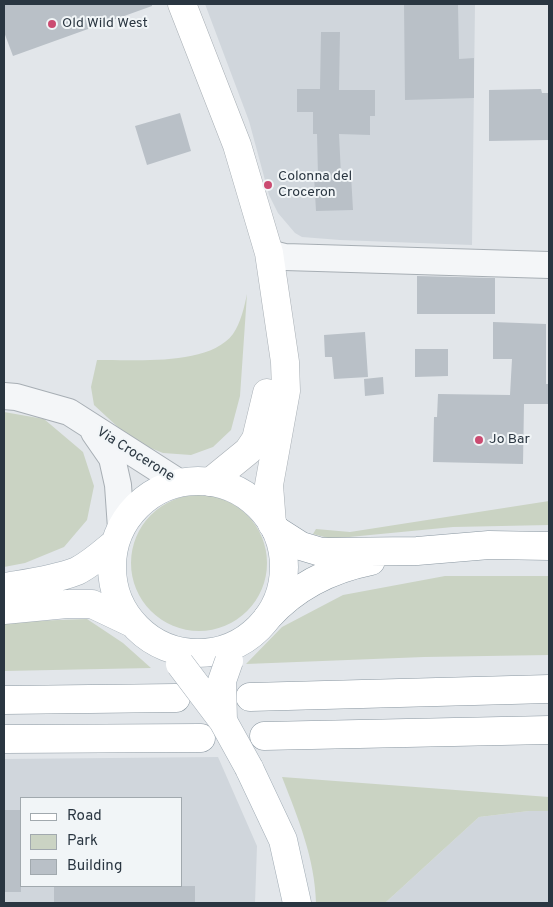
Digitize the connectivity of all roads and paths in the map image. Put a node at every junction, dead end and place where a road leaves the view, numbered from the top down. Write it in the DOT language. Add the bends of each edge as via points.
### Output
graph roads {
  1 [pos="182,4"];
  2 [pos="269,253"];
  3 [pos="549,266"];
  4 [pos="277,312"];
  5 [pos="4,396"];
  6 [pos="91,428"];
  7 [pos="210,482"];
  8 [pos="180,483"];
  9 [pos="274,527"];
  10 [pos="118,536"];
  11 [pos="549,546"];
  12 [pos="417,551"];
  13 [pos="4,587"];
  14 [pos="4,610"];
  15 [pos="268,617"];
  16 [pos="132,623"];
  17 [pos="244,639"];
  18 [pos="174,655"];
  19 [pos="549,689"];
  20 [pos="250,697"];
  21 [pos="176,698"];
  22 [pos="4,700"];
  23 [pos="223,721"];
  24 [pos="549,730"];
  25 [pos="264,736"];
  26 [pos="201,738"];
  27 [pos="4,740"];
  28 [pos="297,903"];
  1 -- 2 [label="main road" via="237,145"];
  2 -- 3 [label="street" via="285,257"];
  2 -- 4 [label="main road"];
  4 -- 7 [label="main road" via="264,411 256,440 248,452"];
  4 -- 9 [label="main road" via="286,391 269,485"];
  5 -- 6 [label="street, Via Crocerone" via="69,412"];
  6 -- 8 [label="street, Via Crocerone"];
  6 -- 10 [label="street, Via Crocerone" via="112,458 118,485"];
  7 -- 8 [label="main road"];
  7 -- 9 [label="main road" via="228,486 246,496 261,508"];
  8 -- 10 [label="main road" via="145,499 131,512"];
  9 -- 12 [label="main road" via="301,546 321,552"];
  9 -- 15 [label="main road" via="282,552 284,575"];
  10 -- 13 [label="main road" via="93,561 77,571"];
  10 -- 16 [label="main road" via="112,571 118,598"];
  11 -- 12 [label="main road" via="489,545"];
  12 -- 15 [label="main road" via="327,574 289,595"];
  14 -- 16 [label="main road" via="92,604"];
  15 -- 17 [label="main road"];
  16 -- 18 [label="main road"];
  17 -- 18 [label="main road" via="220,650"];
  17 -- 23 [label="main road, bridge" via="229,661 222,682"];
  18 -- 23 [label="main road, bridge"];
  19 -- 20 [label="main road"];
  21 -- 22 [label="main road"];
  23 -- 28 [label="main road, bridge" via="282,840"];
  24 -- 25 [label="main road"];
  26 -- 27 [label="main road"];
}
